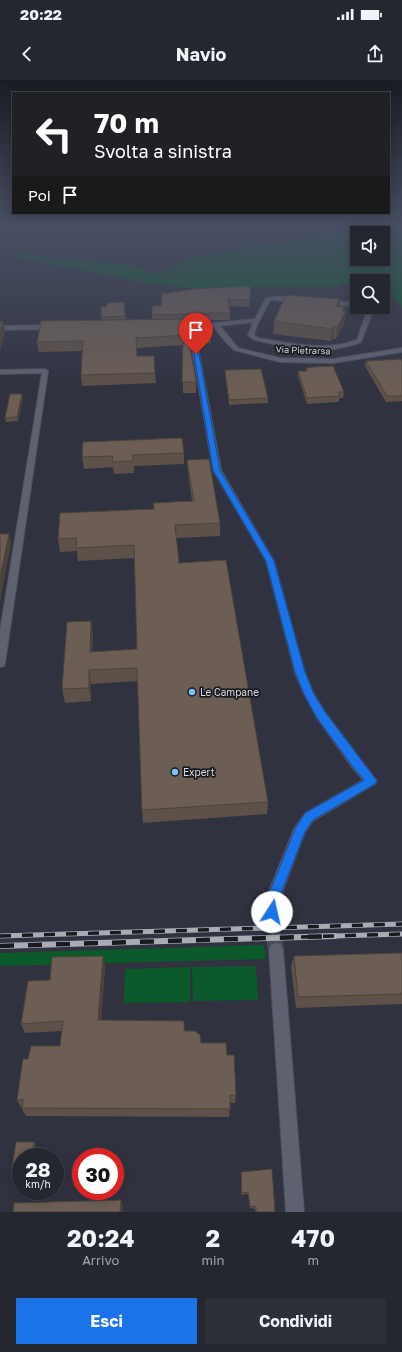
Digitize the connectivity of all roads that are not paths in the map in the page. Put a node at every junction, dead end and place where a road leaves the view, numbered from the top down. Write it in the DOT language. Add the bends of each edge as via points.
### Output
graph roads {
  1 [pos="301,300"];
  2 [pos="323,302"];
  3 [pos="350,304"];
  4 [pos="369,314"];
  5 [pos="257,320"];
  6 [pos="216,325"];
  7 [pos="60,327"];
  8 [pos="0,328"];
  9 [pos="402,350"];
  10 [pos="0,372"];
  11 [pos="0,664"];
  12 [pos="272,912"];
  13 [pos="276,950"];
  14 [pos="295,1212"];
  1 -- 5 [label="street" via="268,300"];
  2 -- 3 [label="street"];
  4 -- 5 [label="street" via="359,341 333,349 256,339 251,335"];
  5 -- 6 [label="street"];
  6 -- 9 [label="street, Via Pietrarsa" via="236,349 280,360 333,361"];
  6 -- 12 [label="street" via="187,325 217,470 270,561 300,672 309,694 321,715 371,781 309,817 300,829 272,901"];
  7 -- 8 [label="street"];
  10 -- 11 [label="street" via="45,371"];
  13 -- 14 [label="street"];
}
